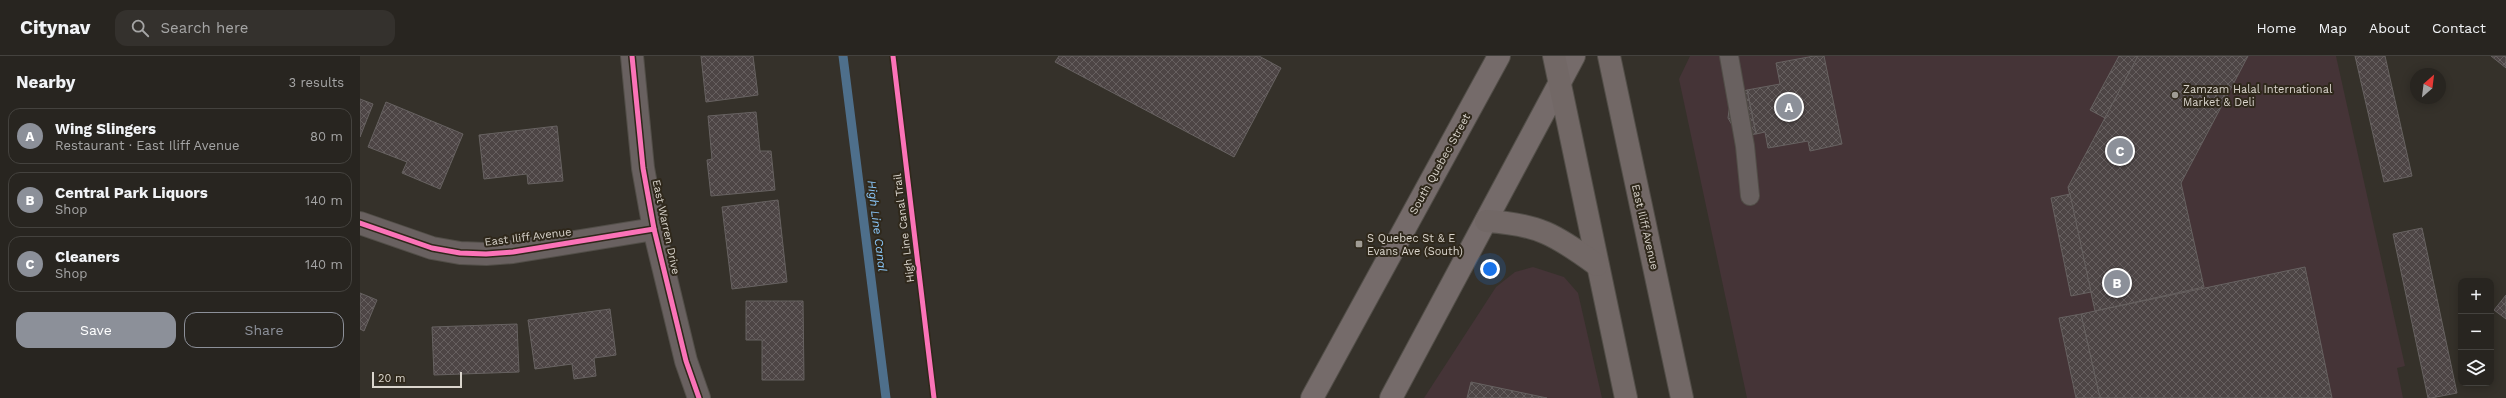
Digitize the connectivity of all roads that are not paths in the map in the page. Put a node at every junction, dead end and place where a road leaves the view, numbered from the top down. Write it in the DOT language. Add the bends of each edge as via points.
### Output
graph roads {
  1 [pos="632,56"];
  2 [pos="1499,56"];
  3 [pos="1554,56"];
  4 [pos="1574,56"];
  5 [pos="1609,56"];
  6 [pos="1729,56"];
  7 [pos="1561,82"];
  8 [pos="1750,196"];
  9 [pos="1486,221"];
  10 [pos="360,224"];
  11 [pos="654,229"];
  12 [pos="1597,265"];
  13 [pos="699,398"];
  14 [pos="1312,398"];
  15 [pos="1392,398"];
  16 [pos="1626,398"];
  17 [pos="1682,398"];
  1 -- 11 [label="street, East Warren Drive" via="643,168"];
  2 -- 14 [label="main road, South Quebec Street"];
  3 -- 7 [label="main road"];
  4 -- 7 [label="main road"];
  5 -- 17 [label="main road, East Iliff Avenue"];
  6 -- 8 [label="lane" via="1745,146"];
  7 -- 9 [label="main road"];
  7 -- 12 [label="main road"];
  9 -- 12 [label="main road" via="1511,222 1537,228 1556,236"];
  9 -- 15 [label="main road"];
  10 -- 11 [label="street, East Iliff Avenue" via="432,248 486,254"];
  11 -- 13 [label="street, East Warren Drive" via="686,361"];
  12 -- 16 [label="main road"];
}
